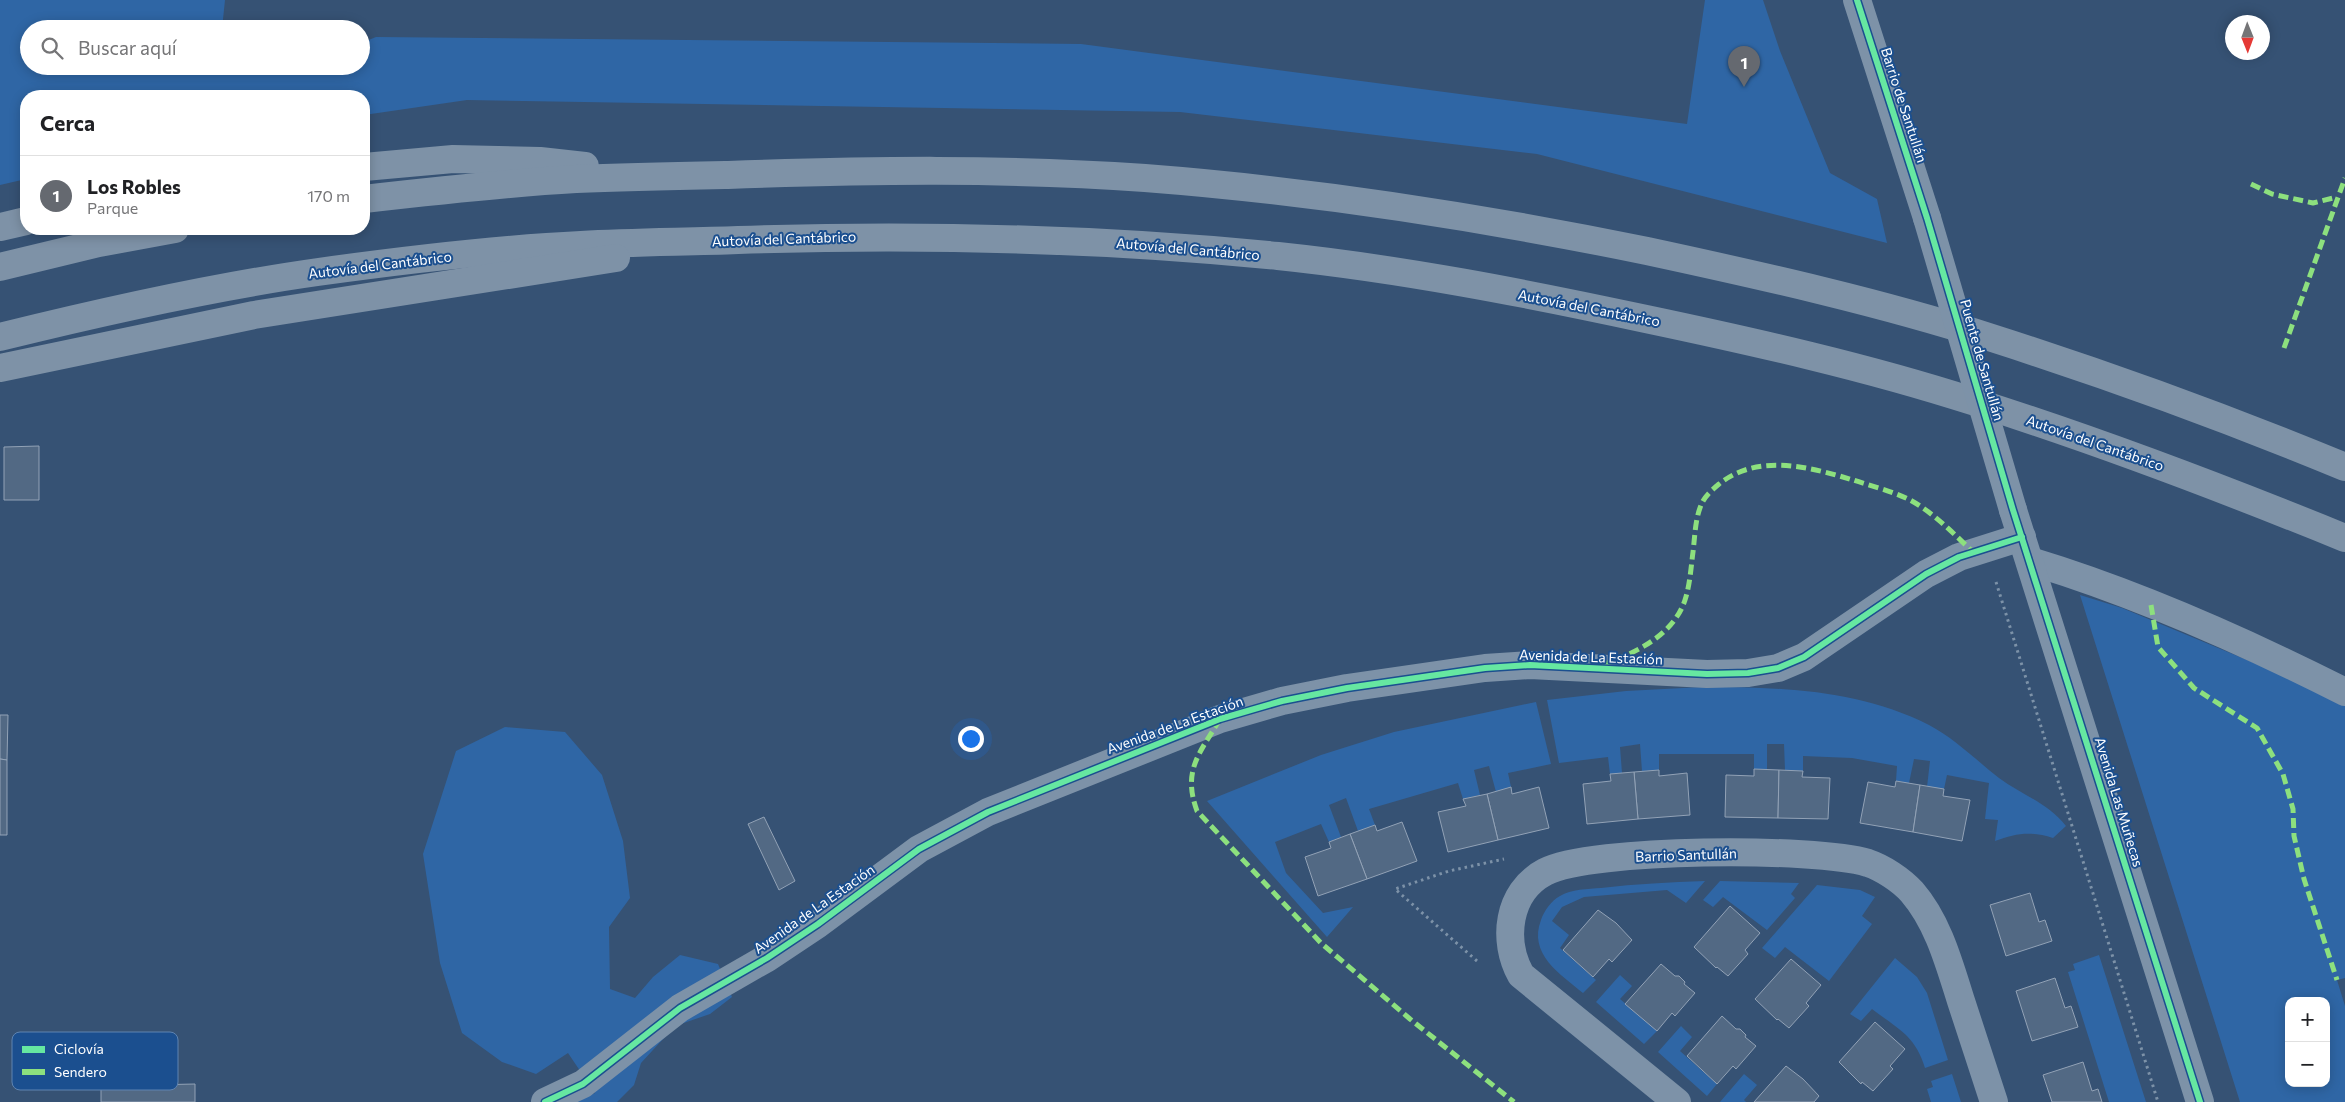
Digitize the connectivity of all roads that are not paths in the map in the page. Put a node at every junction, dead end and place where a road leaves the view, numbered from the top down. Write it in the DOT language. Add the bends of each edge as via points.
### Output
graph roads {
  1 [pos="1857,0"];
  2 [pos="370,166"];
  3 [pos="678,176"];
  4 [pos="370,198"];
  5 [pos="1927,218"];
  6 [pos="20,222"];
  7 [pos="0,227"];
  8 [pos="142,235"];
  9 [pos="727,240"];
  10 [pos="0,267"];
  11 [pos="0,337"];
  12 [pos="0,368"];
  13 [pos="2345,466"];
  14 [pos="2014,510"];
  15 [pos="2345,538"];
  16 [pos="2026,549"];
  17 [pos="2345,692"];
  18 [pos="545,1102"];
  19 [pos="1677,1102"];
  20 [pos="1994,1102"];
  21 [pos="2200,1102"];
  1 -- 5 [label="street, Barrio de Santullán"];
  2 -- 3 [label="highway" via="453,159 531,161"];
  3 -- 4 [label="highway" via="573,179"];
  3 -- 13 [label="highway" via="855,170 1000,171 1133,177 1293,192 1445,213 1716,266 1987,337 2135,385"];
  5 -- 14 [label="street, Puente de Santullán, bridge"];
  6 -- 7 [label="highway"];
  8 -- 10 [label="highway"];
  9 -- 11 [label="highway, Autovía del Cantábrico" via="577,245 303,274 112,310"];
  9 -- 12 [label="highway" via="254,315"];
  9 -- 15 [label="highway, Autovía del Cantábrico" via="856,236 988,237 1138,244 1285,257 1561,301 1829,361 1967,400 2113,448"];
  14 -- 16 [label="street, Avenida Las Muñecas"];
  16 -- 17 [label="street"];
  16 -- 18 [label="street, Avenida de La Estación" via="1986,548 1959,557 1926,574 1804,657 1778,668 1707,674 1530,666 1485,668 1338,690 1282,701 1220,719 988,812 919,849 767,958 680,1008 583,1084"];
  16 -- 21 [label="street, Avenida Las Muñecas"];
  19 -- 20 [label="street, Barrio Santullán" via="1521,974 1515,964 1508,934 1511,919 1527,887 1543,873 1564,865 1613,859 1734,853 1835,857 1868,863 1890,874 1911,891 1933,923"];
}
